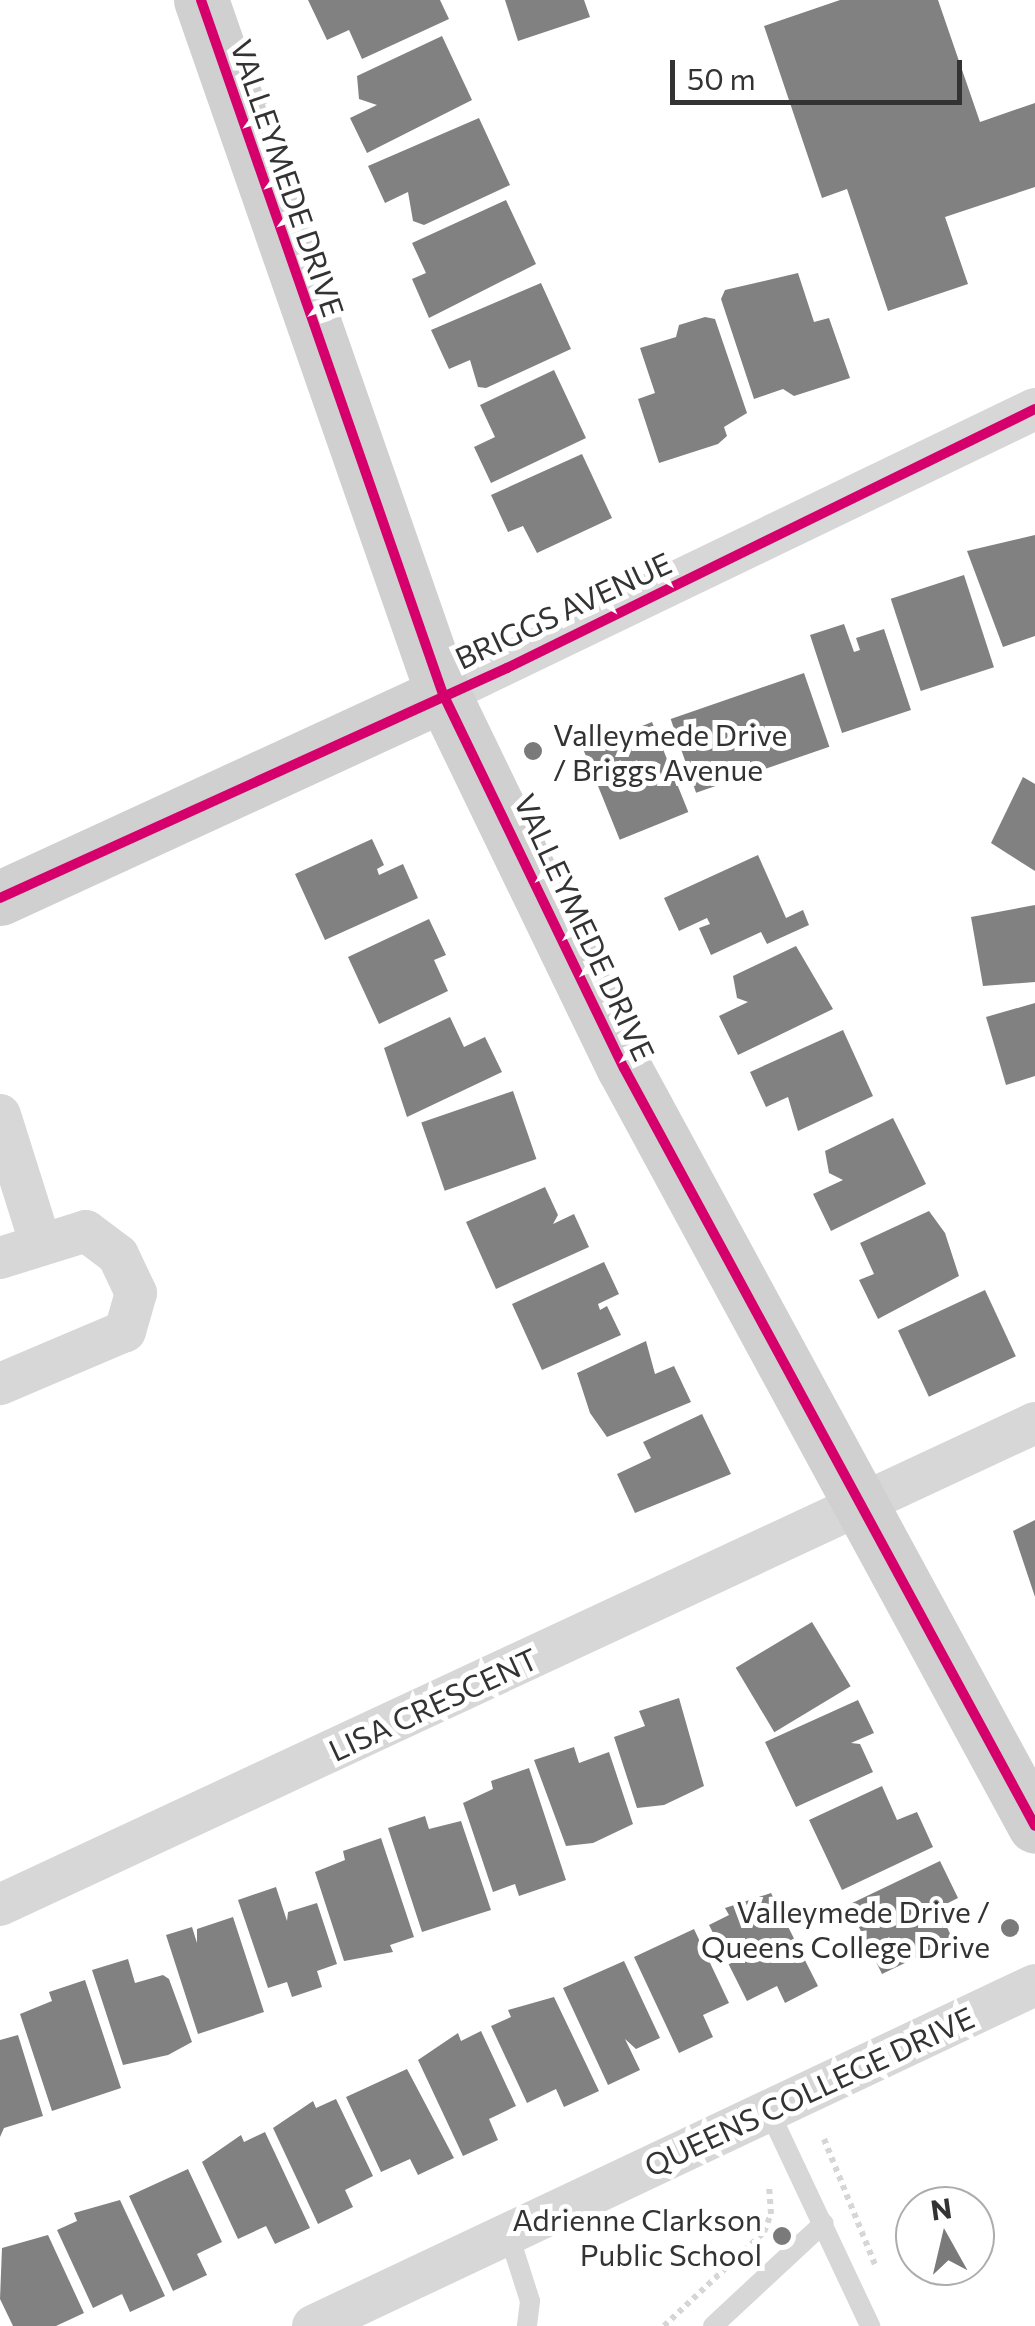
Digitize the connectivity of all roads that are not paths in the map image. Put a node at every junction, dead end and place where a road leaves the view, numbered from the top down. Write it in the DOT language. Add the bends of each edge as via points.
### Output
graph roads {
  1 [pos="201,0"];
  2 [pos="1035,409"];
  3 [pos="443,694"];
  4 [pos="0,898"];
  5 [pos="0,1115"];
  6 [pos="40,1242"];
  7 [pos="0,1258"];
  8 [pos="0,1384"];
  9 [pos="1035,1424"];
  10 [pos="865,1504"];
  11 [pos="1035,1826"];
  12 [pos="0,1904"];
  13 [pos="1035,1986"];
  14 [pos="769,2111"];
  15 [pos="824,2223"];
  16 [pos="508,2232"];
  17 [pos="313,2326"];
  18 [pos="527,2326"];
  19 [pos="713,2326"];
  20 [pos="870,2326"];
  1 -- 3 [label="street, VALLEYMEDE DRIVE"];
  2 -- 3 [label="street, BRIGGS AVENUE"];
  3 -- 4 [label="street, BRIGGS AVENUE"];
  3 -- 10 [label="street, VALLEYMEDE DRIVE" via="624,1068"];
  5 -- 6 [label="street"];
  6 -- 7 [label="street"];
  6 -- 8 [label="street" via="86,1231 118,1255 136,1293 126,1331"];
  9 -- 10 [label="street, LISA CRESCENT"];
  10 -- 11 [label="street, VALLEYMEDE DRIVE"];
  10 -- 12 [label="street, LISA CRESCENT"];
  13 -- 14 [label="street, QUEENS COLLEGE DRIVE"];
  14 -- 15 [label="lane"];
  14 -- 16 [label="street, QUEENS COLLEGE DRIVE"];
  15 -- 19 [label="lane"];
  15 -- 20 [label="lane"];
  16 -- 17 [label="street, QUEENS COLLEGE DRIVE"];
  16 -- 18 [label="lane" via="530,2302"];
}
